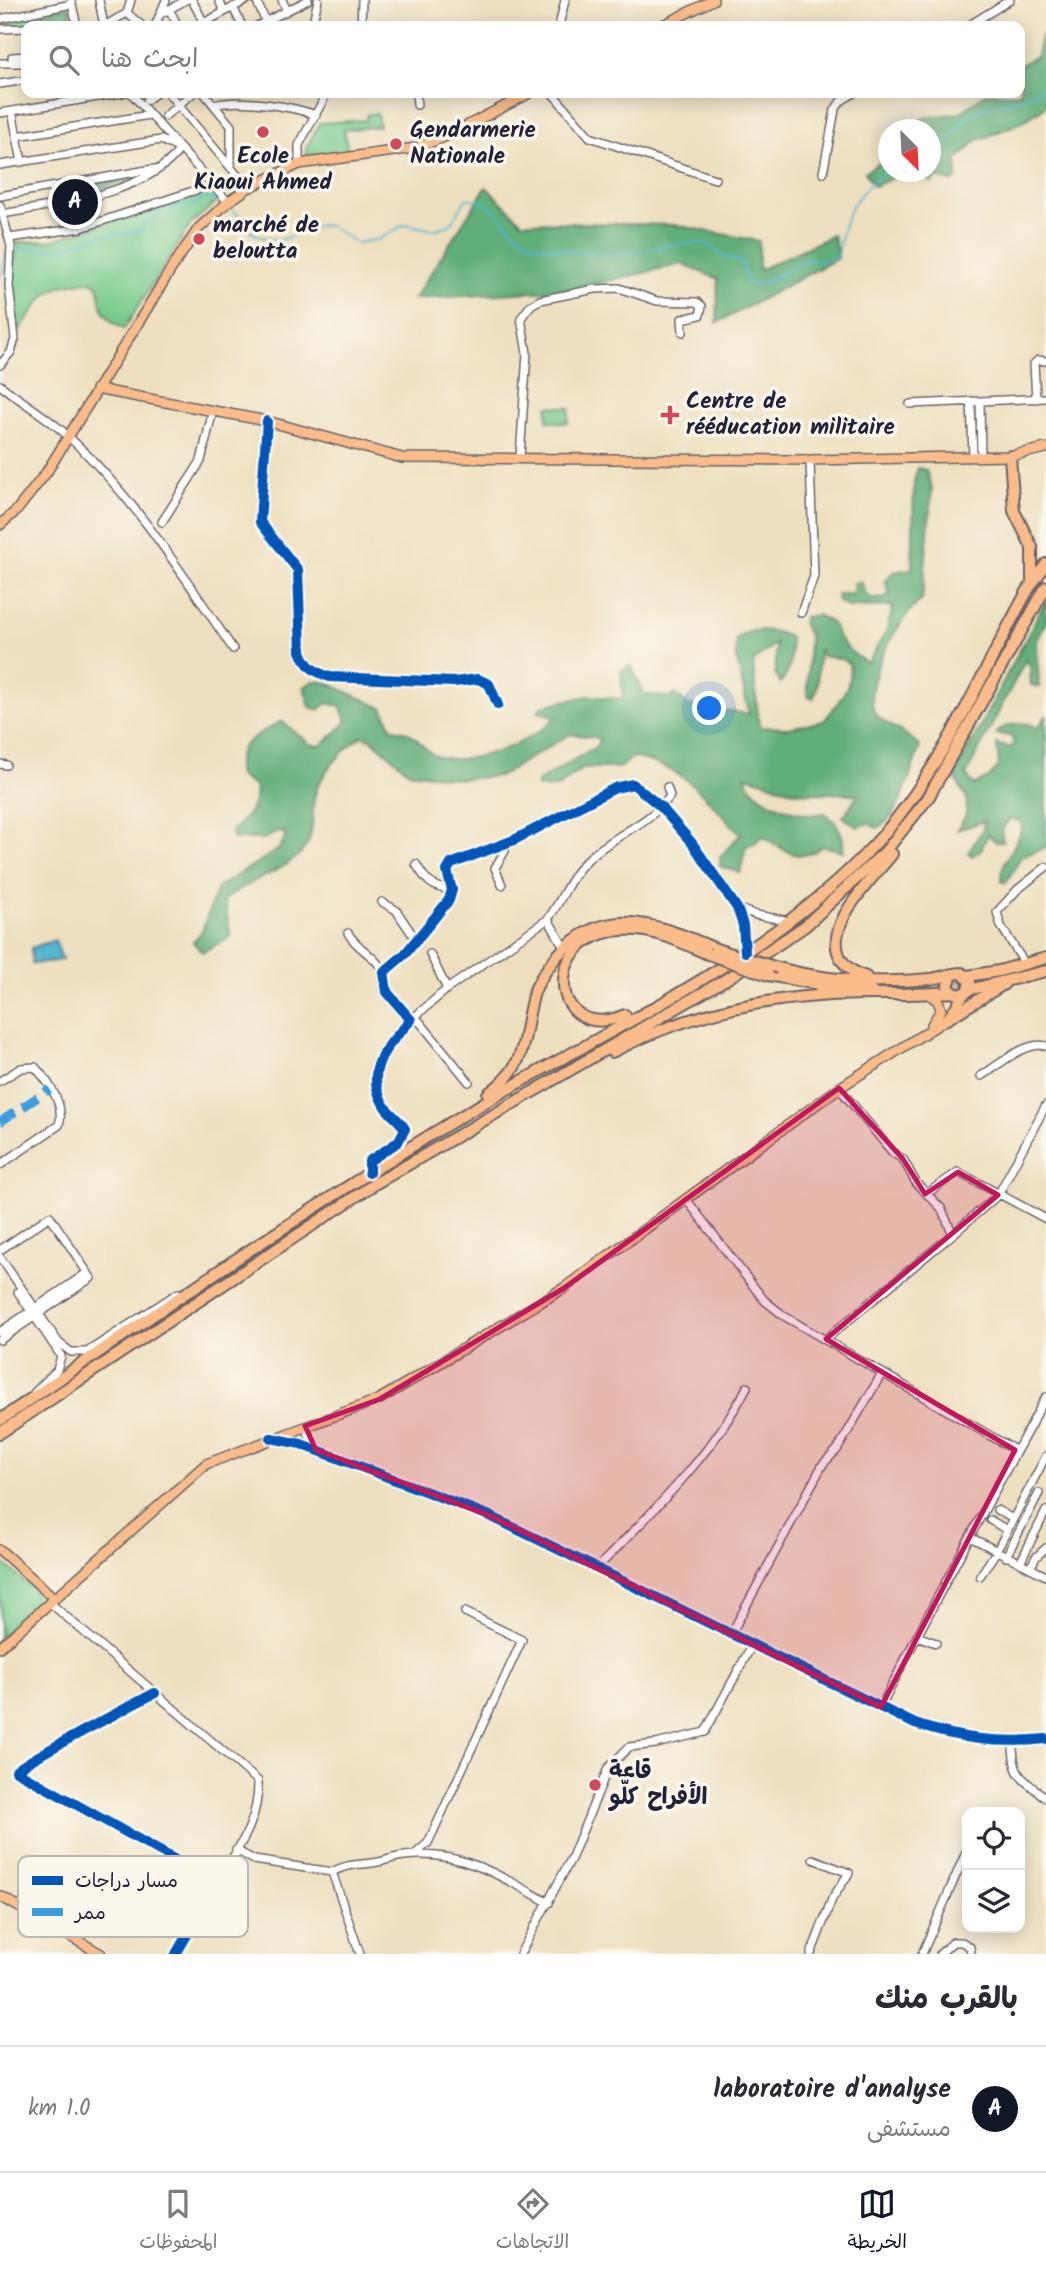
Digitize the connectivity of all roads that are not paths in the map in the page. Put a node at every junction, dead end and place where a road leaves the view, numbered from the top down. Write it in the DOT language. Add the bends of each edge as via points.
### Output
graph roads {
  1 [pos="99,0"];
  2 [pos="131,0"];
  3 [pos="166,0"];
  4 [pos="186,0"];
  5 [pos="192,0"];
  6 [pos="219,0"];
  7 [pos="247,0"];
  8 [pos="256,0"];
  9 [pos="282,0"];
  10 [pos="308,0"];
  11 [pos="318,0"];
  12 [pos="362,0"];
  13 [pos="565,0"];
  14 [pos="713,0"];
  15 [pos="1010,0"];
  16 [pos="71,2"];
  17 [pos="235,4"];
  18 [pos="169,9"];
  19 [pos="287,11"];
  20 [pos="224,12"];
  21 [pos="127,13"];
  22 [pos="161,14"];
  23 [pos="0,19"];
  24 [pos="269,20"];
  25 [pos="76,21"];
  26 [pos="103,21"];
  27 [pos="113,21"];
  28 [pos="136,21"];
  29 [pos="158,21"];
  30 [pos="175,21"];
  31 [pos="206,21"];
  32 [pos="210,21"];
  33 [pos="240,21"];
  34 [pos="313,21"];
  35 [pos="361,21"];
  36 [pos="560,21"];
  37 [pos="671,21"];
  38 [pos="976,21"];
  39 [pos="21,28"];
  40 [pos="0,29"];
  41 [pos="21,56"];
  42 [pos="12,57"];
  43 [pos="21,62"];
  44 [pos="0,63"];
  45 [pos="21,81"];
  46 [pos="0,84"];
  47 [pos="92,98"];
  48 [pos="135,98"];
  49 [pos="150,98"];
  50 [pos="173,98"];
  51 [pos="187,98"];
  52 [pos="208,98"];
  53 [pos="324,98"];
  54 [pos="416,98"];
  55 [pos="520,98"];
  56 [pos="556,98"];
  57 [pos="846,98"];
  58 [pos="147,100"];
  59 [pos="179,105"];
  60 [pos="214,105"];
  61 [pos="417,105"];
  62 [pos="12,111"];
  63 [pos="0,113"];
  64 [pos="150,115"];
  65 [pos="316,115"];
  66 [pos="165,116"];
  67 [pos="17,136"];
  68 [pos="180,149"];
  69 [pos="22,162"];
  70 [pos="299,164"];
  71 [pos="0,165"];
  72 [pos="161,167"];
  73 [pos="232,167"];
  74 [pos="823,173"];
  75 [pos="715,179"];
  76 [pos="211,185"];
  77 [pos="248,188"];
  78 [pos="0,195"];
  79 [pos="228,202"];
  80 [pos="1,210"];
  81 [pos="10,242"];
  82 [pos="683,332"];
  83 [pos="1046,361"];
  84 [pos="0,365"];
  85 [pos="0,385"];
  86 [pos="96,389"];
  87 [pos="1046,398"];
  88 [pos="1036,399"];
  89 [pos="975,401"];
  90 [pos="910,404"];
  91 [pos="213,410"];
  92 [pos="267,421"];
  93 [pos="68,436"];
  94 [pos="1046,448"];
  95 [pos="1010,456"];
  96 [pos="520,457"];
  97 [pos="977,457"];
  98 [pos="810,460"];
  99 [pos="162,522"];
  100 [pos="0,526"];
  101 [pos="1032,553"];
  102 [pos="1046,562"];
  103 [pos="1032,583"];
  104 [pos="1046,587"];
  105 [pos="801,612"];
  106 [pos="233,649"];
  107 [pos="498,705"];
  108 [pos="667,787"];
  109 [pos="928,798"];
  110 [pos="661,807"];
  111 [pos="506,842"];
  112 [pos="416,864"];
  113 [pos="1046,867"];
  114 [pos="502,885"];
  115 [pos="452,890"];
  116 [pos="382,902"];
  117 [pos="737,908"];
  118 [pos="548,919"];
  119 [pos="791,920"];
  120 [pos="348,933"];
  121 [pos="416,940"];
  122 [pos="565,949"];
  123 [pos="712,951"];
  124 [pos="745,952"];
  125 [pos="430,954"];
  126 [pos="1046,958"];
  127 [pos="1026,964"];
  128 [pos="1046,964"];
  129 [pos="1046,971"];
  130 [pos="384,972"];
  131 [pos="773,972"];
  132 [pos="709,973"];
  133 [pos="1012,979"];
  134 [pos="886,981"];
  135 [pos="806,983"];
  136 [pos="955,988"];
  137 [pos="447,989"];
  138 [pos="877,989"];
  139 [pos="774,1000"];
  140 [pos="413,1018"];
  141 [pos="947,1019"];
  142 [pos="930,1027"];
  143 [pos="1046,1046"];
  144 [pos="901,1047"];
  145 [pos="981,1076"];
  146 [pos="0,1081"];
  147 [pos="469,1082"];
  148 [pos="839,1088"];
  149 [pos="1046,1105"];
  150 [pos="448,1143"];
  151 [pos="415,1144"];
  152 [pos="0,1165"];
  153 [pos="369,1173"];
  154 [pos="929,1192"];
  155 [pos="998,1195"];
  156 [pos="686,1199"];
  157 [pos="1046,1219"];
  158 [pos="953,1234"];
  159 [pos="0,1250"];
  160 [pos="0,1257"];
  161 [pos="0,1265"];
  162 [pos="198,1284"];
  163 [pos="35,1313"];
  164 [pos="0,1332"];
  165 [pos="827,1338"];
  166 [pos="0,1340"];
  167 [pos="881,1375"];
  168 [pos="747,1387"];
  169 [pos="1046,1397"];
  170 [pos="30,1399"];
  171 [pos="0,1420"];
  172 [pos="304,1426"];
  173 [pos="0,1433"];
  174 [pos="271,1438"];
  175 [pos="316,1450"];
  176 [pos="1016,1450"];
  177 [pos="1046,1456"];
  178 [pos="1039,1493"];
  179 [pos="997,1510"];
  180 [pos="1046,1513"];
  181 [pos="1013,1519"];
  182 [pos="990,1520"];
  183 [pos="1007,1530"];
  184 [pos="970,1537"];
  185 [pos="1046,1548"];
  186 [pos="0,1550"];
  187 [pos="996,1552"];
  188 [pos="1026,1552"];
  189 [pos="1006,1557"];
  190 [pos="1035,1557"];
  191 [pos="1020,1563"];
  192 [pos="597,1568"];
  193 [pos="1030,1568"];
  194 [pos="980,1576"];
  195 [pos="1046,1576"];
  196 [pos="52,1600"];
  197 [pos="465,1612"];
  198 [pos="731,1634"];
  199 [pos="917,1636"];
  200 [pos="936,1643"];
  201 [pos="752,1645"];
  202 [pos="0,1647"];
  203 [pos="155,1693"];
  204 [pos="881,1707"];
  205 [pos="1046,1739"];
  206 [pos="1013,1742"];
  207 [pos="1046,1798"];
  208 [pos="236,1850"];
  209 [pos="169,1856"];
  210 [pos="233,1856"];
  211 [pos="247,1856"];
  212 [pos="414,1856"];
  213 [pos="248,1857"];
  214 [pos="813,1859"];
  215 [pos="962,1859"];
  216 [pos="332,1872"];
  217 [pos="0,1896"];
  218 [pos="549,1903"];
  219 [pos="18,1906"];
  220 [pos="71,1937"];
  221 [pos="186,1937"];
  222 [pos="101,1954"];
  223 [pos="176,1954"];
  224 [pos="360,1954"];
  225 [pos="520,1954"];
  226 [pos="811,1954"];
  227 [pos="922,1954"];
  228 [pos="940,1954"];
  229 [pos="971,1954"];
  1 -- 26 [label="street"];
  2 -- 21 [label="street"];
  3 -- 22 [label="street"];
  4 -- 18 [label="street"];
  5 -- 31 [label="street"];
  6 -- 20 [label="street"];
  7 -- 17 [label="street"];
  8 -- 24 [label="street"];
  9 -- 19 [label="street"];
  10 -- 19 [label="street"];
  11 -- 34 [label="street"];
  12 -- 35 [label="street"];
  13 -- 36 [label="street"];
  14 -- 37 [label="main road"];
  15 -- 38 [label="street"];
  16 -- 23 [label="street"];
  16 -- 25 [label="street"];
  17 -- 20 [label="street"];
  17 -- 33 [label="street"];
  18 -- 22 [label="street"];
  18 -- 30 [label="street"];
  19 -- 24 [label="street"];
  20 -- 32 [label="street"];
  21 -- 27 [label="street"];
  21 -- 28 [label="street"];
  22 -- 29 [label="street"];
  39 -- 40 [label="street"];
  41 -- 42 [label="street"];
  43 -- 44 [label="street"];
  45 -- 46 [label="street"];
  47 -- 62 [label="street"];
  48 -- 64 [label="street"];
  49 -- 58 [label="street"];
  50 -- 59 [label="street"];
  51 -- 59 [label="street"];
  52 -- 60 [label="street"];
  53 -- 65 [label="street"];
  54 -- 61 [label="street"];
  55 -- 70 [label="main road" via="416,148"];
  56 -- 75 [label="street" via="590,137"];
  57 -- 74 [label="street" via="835,110"];
  59 -- 66 [label="street"];
  59 -- 73 [label="street"];
  60 -- 65 [label="street" via="296,108"];
  60 -- 73 [label="street" via="231,126"];
  62 -- 63 [label="street"];
  62 -- 67 [label="street"];
  64 -- 67 [label="street"];
  64 -- 68 [label="street"];
  65 -- 70 [label="street" via="299,145"];
  67 -- 69 [label="street"];
  68 -- 69 [label="street" via="161,140"];
  68 -- 72 [label="street"];
  68 -- 76 [label="street"];
  69 -- 71 [label="street"];
  70 -- 77 [label="main road"];
  72 -- 78 [label="street"];
  72 -- 80 [label="street" via="80,199"];
  73 -- 77 [label="street"];
  76 -- 79 [label="street"];
  76 -- 81 [label="street" via="81,228"];
  77 -- 79 [label="main road"];
  79 -- 86 [label="main road" via="199,228 179,256"];
  80 -- 81 [label="street"];
  81 -- 84 [label="street" via="15,339"];
  82 -- 96 [label="street" via="682,319 700,315 702,306 697,302 657,301 619,288 566,293 531,305 521,318 527,353"];
  83 -- 88 [label="street" via="1034,364"];
  85 -- 93 [label="street"];
  86 -- 91 [label="main road"];
  86 -- 93 [label="main road"];
  87 -- 88 [label="street"];
  88 -- 89 [label="street"];
  89 -- 90 [label="street"];
  89 -- 97 [label="street"];
  91 -- 92 [label="main road"];
  91 -- 99 [label="street" via="201,461"];
  92 -- 96 [label="main road" via="402,458"];
  92 -- 107 [label="street" via="260,522 298,570 304,662 330,677 478,679 489,684"];
  93 -- 100 [label="main road" via="32,494"];
  93 -- 106 [label="street" via="149,527"];
  94 -- 95 [label="main road"];
  95 -- 97 [label="main road"];
  95 -- 101 [label="highway" via="1014,511"];
  96 -- 98 [label="main road"];
  97 -- 98 [label="main road"];
  98 -- 105 [label="street" via="814,576"];
  101 -- 102 [label="highway"];
  101 -- 103 [label="highway"];
  102 -- 103 [label="highway"];
  103 -- 119 [label="highway" via="922,783 877,842"];
  104 -- 109 [label="highway"];
  108 -- 110 [label="street" via="670,796"];
  109 -- 134 [label="highway" via="846,912 837,933 840,957 851,971"];
  109 -- 150 [label="highway" via="871,866 781,944"];
  110 -- 111 [label="street" via="633,784 626,784"];
  110 -- 117 [label="street"];
  110 -- 118 [label="street" via="587,860"];
  111 -- 114 [label="street" via="495,868"];
  111 -- 115 [label="street" via="451,864 447,871"];
  112 -- 115 [label="street" via="425,881"];
  113 -- 127 [label="street" via="997,912"];
  115 -- 121 [label="street"];
  116 -- 121 [label="street" via="396,910"];
  117 -- 119 [label="street"];
  117 -- 124 [label="street"];
  118 -- 122 [label="street"];
  118 -- 137 [label="street"];
  119 -- 124 [label="highway"];
  120 -- 130 [label="street"];
  121 -- 130 [label="street"];
  122 -- 123 [label="highway" via="598,926 630,922 672,930"];
  122 -- 151 [label="highway" via="533,994 525,1047 517,1066 506,1080"];
  123 -- 131 [label="highway, bridge"];
  123 -- 132 [label="highway" via="650,932 606,934 592,938 573,953 565,965 563,985 576,1011 593,1021 604,1021"];
  124 -- 132 [label="highway"];
  125 -- 137 [label="street"];
  126 -- 127 [label="highway"];
  127 -- 136 [label="highway"];
  128 -- 136 [label="highway"];
  129 -- 133 [label="highway"];
  130 -- 140 [label="street" via="387,992"];
  131 -- 134 [label="highway"];
  131 -- 135 [label="highway"];
  132 -- 151 [label="highway"];
  133 -- 136 [label="highway"];
  133 -- 141 [label="highway"];
  134 -- 136 [label="highway" via="952,975"];
  135 -- 136 [label="highway" via="938,983"];
  135 -- 138 [label="highway"];
  136 -- 138 [label="highway"];
  136 -- 139 [label="highway"];
  136 -- 141 [label="main road"];
  136 -- 142 [label="main road" via="951,1012"];
  136 -- 142 [label="main road" via="937,1001 941,1010"];
  137 -- 140 [label="street"];
  138 -- 139 [label="highway"];
  139 -- 150 [label="highway" via="705,1015 637,1040"];
  140 -- 147 [label="street"];
  140 -- 153 [label="street" via="382,1051 375,1081 383,1103 405,1133 369,1161"];
  141 -- 144 [label="main road"];
  142 -- 144 [label="main road"];
  143 -- 145 [label="street" via="1027,1048"];
  144 -- 148 [label="main road"];
  146 -- 152 [label="street" via="21,1068 35,1067 62,1114 59,1125"];
  148 -- 154 [label="street" via="893,1153 904,1159 920,1188"];
  148 -- 156 [label="main road"];
  149 -- 155 [label="street"];
  150 -- 173 [label="highway" via="272,1250"];
  151 -- 153 [label="highway"];
  153 -- 162 [label="highway"];
  154 -- 155 [label="street" via="958,1172"];
  154 -- 158 [label="street"];
  155 -- 157 [label="street"];
  155 -- 158 [label="street"];
  156 -- 165 [label="street" via="764,1300"];
  156 -- 172 [label="main road" via="564,1288 410,1383 380,1399"];
  158 -- 165 [label="street"];
  159 -- 163 [label="street" via="50,1216 89,1276"];
  160 -- 163 [label="street"];
  161 -- 163 [label="street"];
  162 -- 163 [label="street" via="82,1353 62,1347"];
  162 -- 170 [label="highway"];
  163 -- 164 [label="street"];
  163 -- 166 [label="street"];
  163 -- 170 [label="street" via="61,1359 57,1370"];
  165 -- 167 [label="street"];
  167 -- 176 [label="street"];
  167 -- 198 [label="street" via="824,1464"];
  168 -- 192 [label="street" via="728,1424"];
  169 -- 176 [label="street"];
  170 -- 171 [label="highway"];
  172 -- 174 [label="main road"];
  172 -- 175 [label="street"];
  174 -- 175 [label="street"];
  174 -- 196 [label="main road" via="206,1464"];
  175 -- 192 [label="street" via="489,1516"];
  176 -- 184 [label="street"];
  177 -- 181 [label="street"];
  178 -- 189 [label="street"];
  179 -- 181 [label="street"];
  180 -- 188 [label="street"];
  181 -- 183 [label="street"];
  182 -- 183 [label="street"];
  183 -- 187 [label="street"];
  184 -- 187 [label="street"];
  184 -- 199 [label="street"];
  185 -- 190 [label="street"];
  186 -- 196 [label="main road"];
  187 -- 189 [label="street"];
  187 -- 194 [label="street"];
  188 -- 190 [label="street"];
  188 -- 191 [label="street"];
  189 -- 191 [label="street"];
  190 -- 193 [label="street"];
  191 -- 193 [label="street"];
  192 -- 198 [label="street"];
  193 -- 195 [label="street"];
  196 -- 202 [label="main road"];
  196 -- 203 [label="street"];
  197 -- 212 [label="street" via="522,1640 428,1843"];
  198 -- 201 [label="street"];
  199 -- 200 [label="street"];
  199 -- 204 [label="street"];
  201 -- 204 [label="street"];
  201 -- 218 [label="street" via="705,1732 629,1746 608,1768"];
  203 -- 208 [label="street" via="258,1781 259,1806"];
  203 -- 209 [label="street" via="20,1764 16,1771"];
  204 -- 206 [label="street" via="947,1735"];
  205 -- 206 [label="street"];
  206 -- 207 [label="street" via="1017,1775"];
  208 -- 210 [label="street"];
  208 -- 211 [label="street"];
  212 -- 216 [label="street" via="347,1864"];
  212 -- 218 [label="street" via="480,1864"];
  213 -- 216 [label="street"];
  214 -- 226 [label="street" via="849,1873 832,1899"];
  215 -- 227 [label="street"];
  216 -- 224 [label="street"];
  217 -- 219 [label="main road"];
  218 -- 225 [label="street"];
  220 -- 222 [label="main road"];
  221 -- 223 [label="street"];
  228 -- 229 [label="street" via="953,1942 962,1942"];
}
